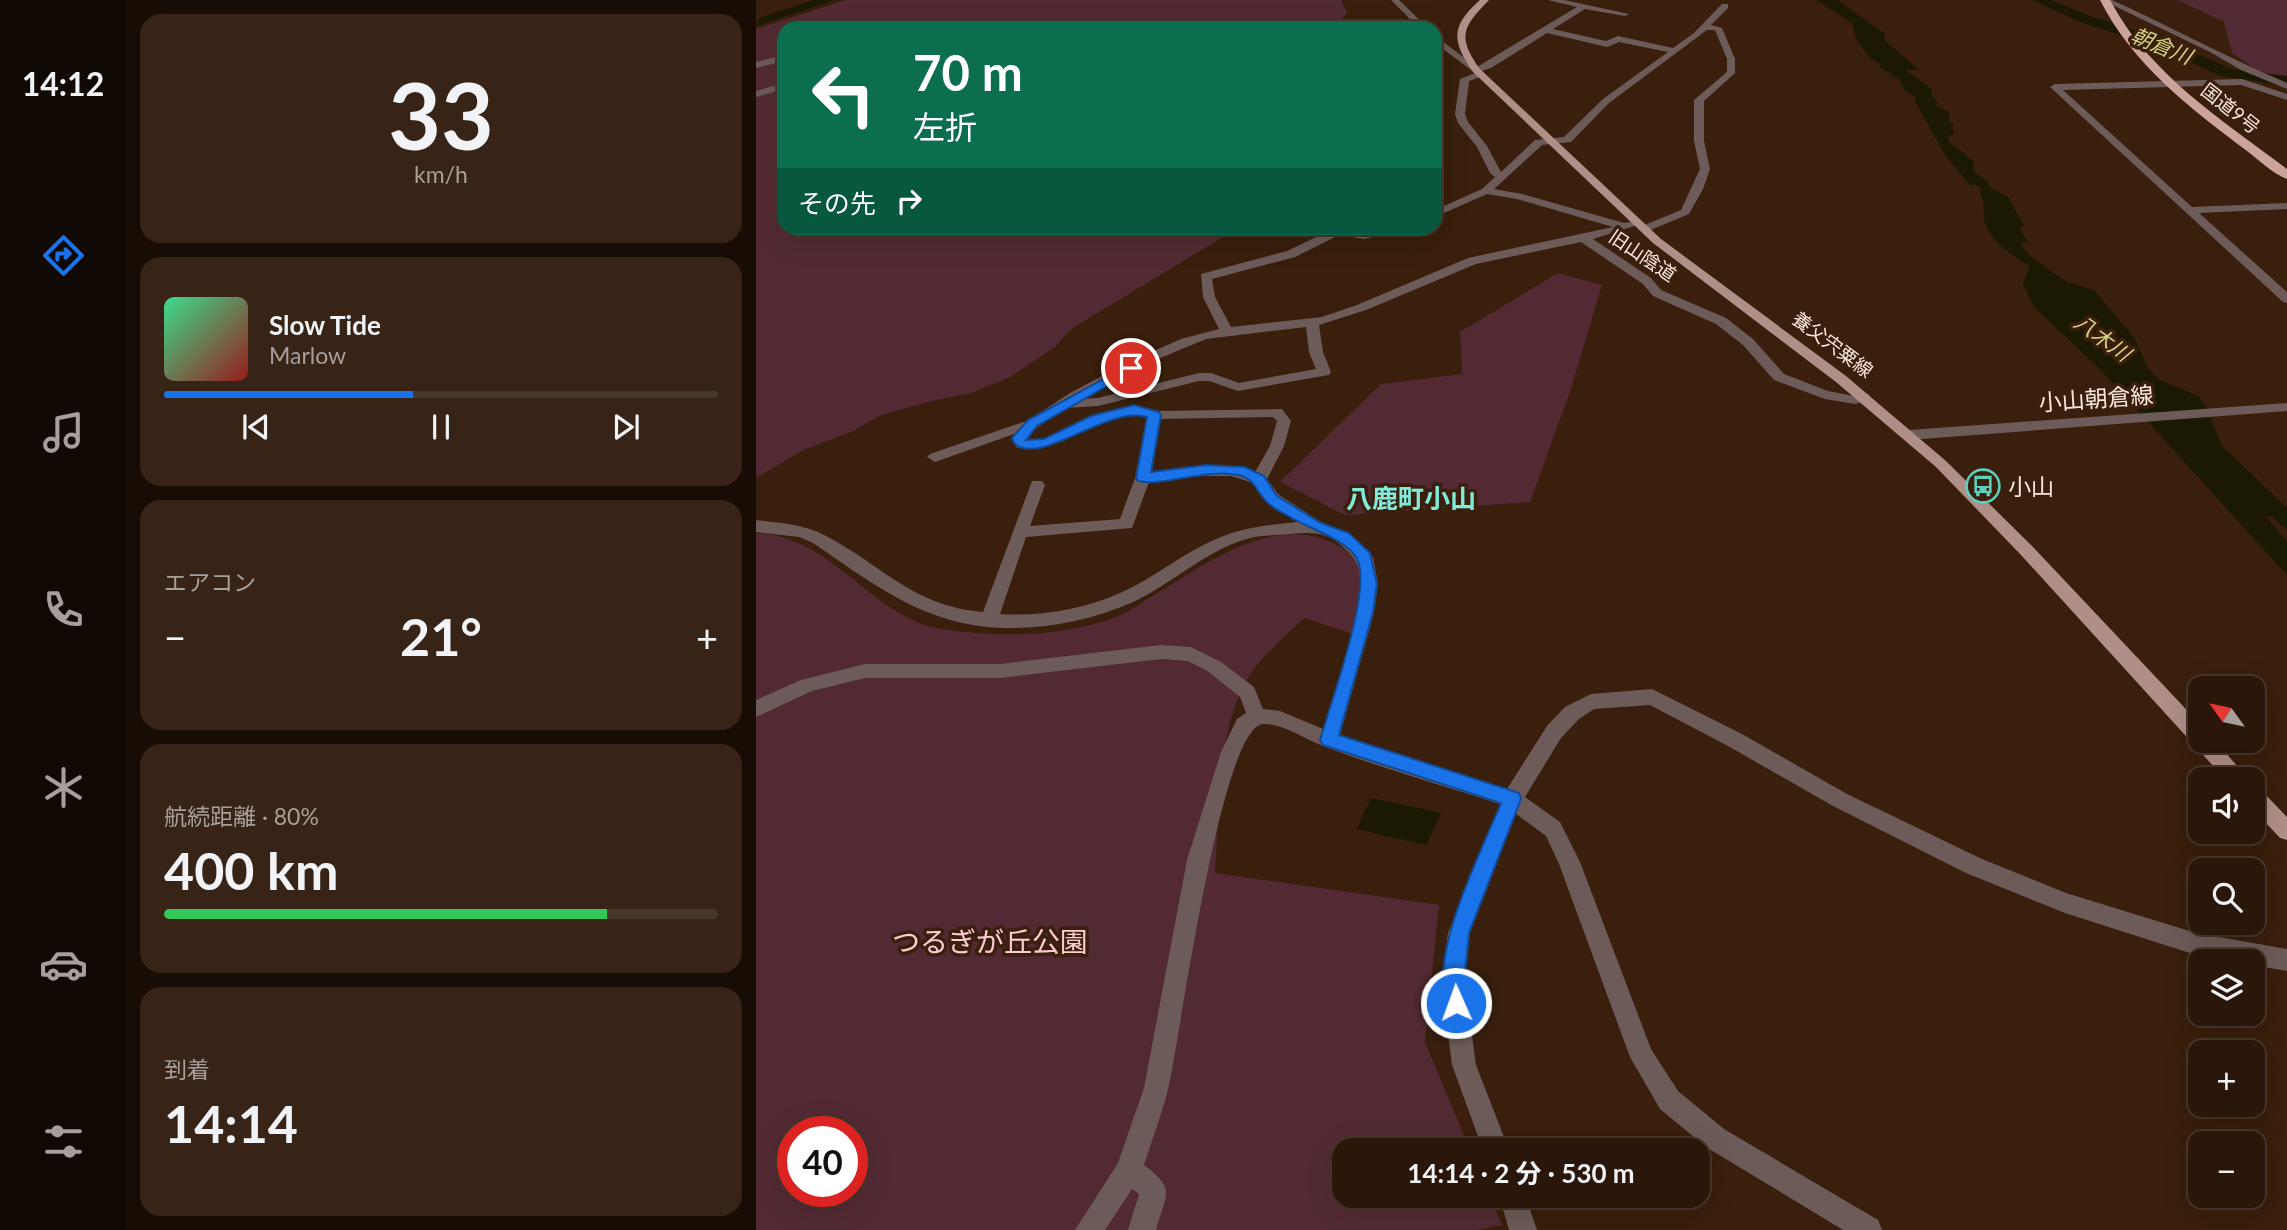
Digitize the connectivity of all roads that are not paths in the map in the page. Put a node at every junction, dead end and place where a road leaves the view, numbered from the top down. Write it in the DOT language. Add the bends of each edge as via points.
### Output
graph roads {
  1 [pos="1395,0"];
  2 [pos="1485,0"];
  3 [pos="1552,0"];
  4 [pos="2105,0"];
  5 [pos="1584,6"];
  6 [pos="1725,6"];
  7 [pos="1625,14"];
  8 [pos="2114,19"];
  9 [pos="2148,20"];
  10 [pos="1417,21"];
  11 [pos="1703,27"];
  12 [pos="1546,30"];
  13 [pos="1460,37"];
  14 [pos="1442,38"];
  15 [pos="1442,44"];
  16 [pos="1674,51"];
  17 [pos="777,60"];
  18 [pos="756,65"];
  19 [pos="1478,72"];
  20 [pos="2172,83"];
  21 [pos="2287,86"];
  22 [pos="777,88"];
  23 [pos="756,94"];
  24 [pos="2287,97"];
  25 [pos="1548,140"];
  26 [pos="2287,175"];
  27 [pos="1502,176"];
  28 [pos="1486,191"];
  29 [pos="2287,206"];
  30 [pos="2190,210"];
  31 [pos="1442,211"];
  32 [pos="1636,226"];
  33 [pos="1324,235"];
  34 [pos="1354,235"];
  35 [pos="1377,235"];
  36 [pos="1583,238"];
  37 [pos="2287,299"];
  38 [pos="1312,322"];
  39 [pos="1227,332"];
  40 [pos="1864,397"];
  41 [pos="1064,405"];
  42 [pos="2287,407"];
  43 [pos="1154,415"];
  44 [pos="1032,423"];
  45 [pos="1909,435"];
  46 [pos="934,457"];
  47 [pos="1143,478"];
  48 [pos="1259,479"];
  49 [pos="1037,485"];
  50 [pos="756,526"];
  51 [pos="1315,526"];
  52 [pos="1022,533"];
  53 [pos="989,619"];
  54 [pos="756,709"];
  55 [pos="1257,716"];
  56 [pos="2188,725"];
  57 [pos="1329,740"];
  58 [pos="2214,753"];
  59 [pos="2227,767"];
  60 [pos="1512,799"];
  61 [pos="2265,808"];
  62 [pos="2287,831"];
  63 [pos="2287,960"];
  64 [pos="1491,1138"];
  65 [pos="1129,1170"];
  66 [pos="1516,1208"];
  67 [pos="1089,1230"];
  68 [pos="1142,1230"];
  69 [pos="1523,1230"];
  70 [pos="1868,1230"];
  1 -- 10 [label="street"];
  2 -- 13 [label="main road" via="1463,21"];
  3 -- 5 [label="street"];
  4 -- 8 [label="highway, 国道9号"];
  4 -- 9 [label="street"];
  5 -- 7 [label="street"];
  5 -- 12 [label="street"];
  6 -- 11 [label="street"];
  8 -- 9 [label="street"];
  8 -- 20 [label="highway, 国道9号"];
  9 -- 21 [label="street"];
  11 -- 16 [label="street"];
  11 -- 32 [label="street" via="1718,28 1731,59 1731,73 1699,100 1699,141 1705,169 1685,212"];
  12 -- 16 [label="street" via="1607,44 1618,39"];
  12 -- 19 [label="street"];
  13 -- 14 [label="street"];
  13 -- 19 [label="main road, 養父宍粟線" via="1465,55"];
  15 -- 19 [label="street"];
  16 -- 25 [label="street" via="1606,102 1566,140"];
  17 -- 18 [label="street"];
  19 -- 25 [label="main road, 養父宍粟線"];
  19 -- 27 [label="street" via="1465,79 1460,114 1495,173"];
  20 -- 24 [label="street" via="2242,82"];
  20 -- 26 [label="highway, 国道9号"];
  20 -- 30 [label="street" via="2055,87"];
  22 -- 23 [label="street"];
  25 -- 27 [label="street" via="1539,142"];
  25 -- 32 [label="main road, 養父宍粟線"];
  27 -- 28 [label="street"];
  28 -- 31 [label="street"];
  28 -- 32 [label="street, 旧山陰道"];
  29 -- 30 [label="street"];
  30 -- 37 [label="street"];
  32 -- 36 [label="street, 旧山陰道"];
  32 -- 40 [label="main road, 養父宍粟線"];
  33 -- 39 [label="street" via="1291,254 1205,276 1209,297"];
  34 -- 35 [label="street"];
  36 -- 38 [label="street" via="1471,262"];
  36 -- 40 [label="street, 旧山陰道" via="1647,281 1657,293 1721,321 1748,342 1779,377 1825,395"];
  38 -- 39 [label="street"];
  38 -- 41 [label="street" via="1315,352 1324,372 1238,387 1199,377 1098,402"];
  39 -- 41 [label="street" via="1200,336 1158,354"];
  40 -- 45 [label="main road, 養父宍粟線"];
  41 -- 44 [label="street"];
  42 -- 45 [label="street, 小山朝倉線"];
  43 -- 44 [label="street" via="1134,409 1095,419 1030,446 1019,438"];
  43 -- 47 [label="street"];
  43 -- 48 [label="street" via="1278,412 1284,421 1277,446"];
  44 -- 46 [label="street"];
  45 -- 56 [label="main road, 養父宍粟線" via="1989,512"];
  47 -- 48 [label="street" via="1206,470 1240,471"];
  47 -- 52 [label="street" via="1126,524"];
  48 -- 51 [label="street" via="1272,499"];
  49 -- 52 [label="street"];
  50 -- 53 [label="street" via="819,539 930,608"];
  51 -- 53 [label="street" via="1252,531 1128,597 1093,610 1055,618"];
  51 -- 57 [label="street" via="1343,537 1365,557 1369,584"];
  52 -- 53 [label="street"];
  54 -- 55 [label="street" via="808,685 865,671 1000,671 1161,652 1191,654 1214,667 1247,692"];
  55 -- 57 [label="street" via="1273,717"];
  55 -- 65 [label="street" via="1244,725 1231,752 1198,860 1156,1088"];
  57 -- 60 [label="street"];
  58 -- 59 [label="main road, 養父宍粟線"];
  60 -- 63 [label="street" via="1553,732 1572,713 1591,702 1652,697 1840,800 1974,866 2065,903 2196,944"];
  60 -- 64 [label="street" via="1459,933 1453,982 1464,1065"];
  60 -- 70 [label="street" via="1553,829 1642,1057 1669,1100 1715,1138"];
  61 -- 62 [label="main road"];
  65 -- 67 [label="street"];
  65 -- 68 [label="street" via="1154,1189"];
  66 -- 69 [label="street"];
}
